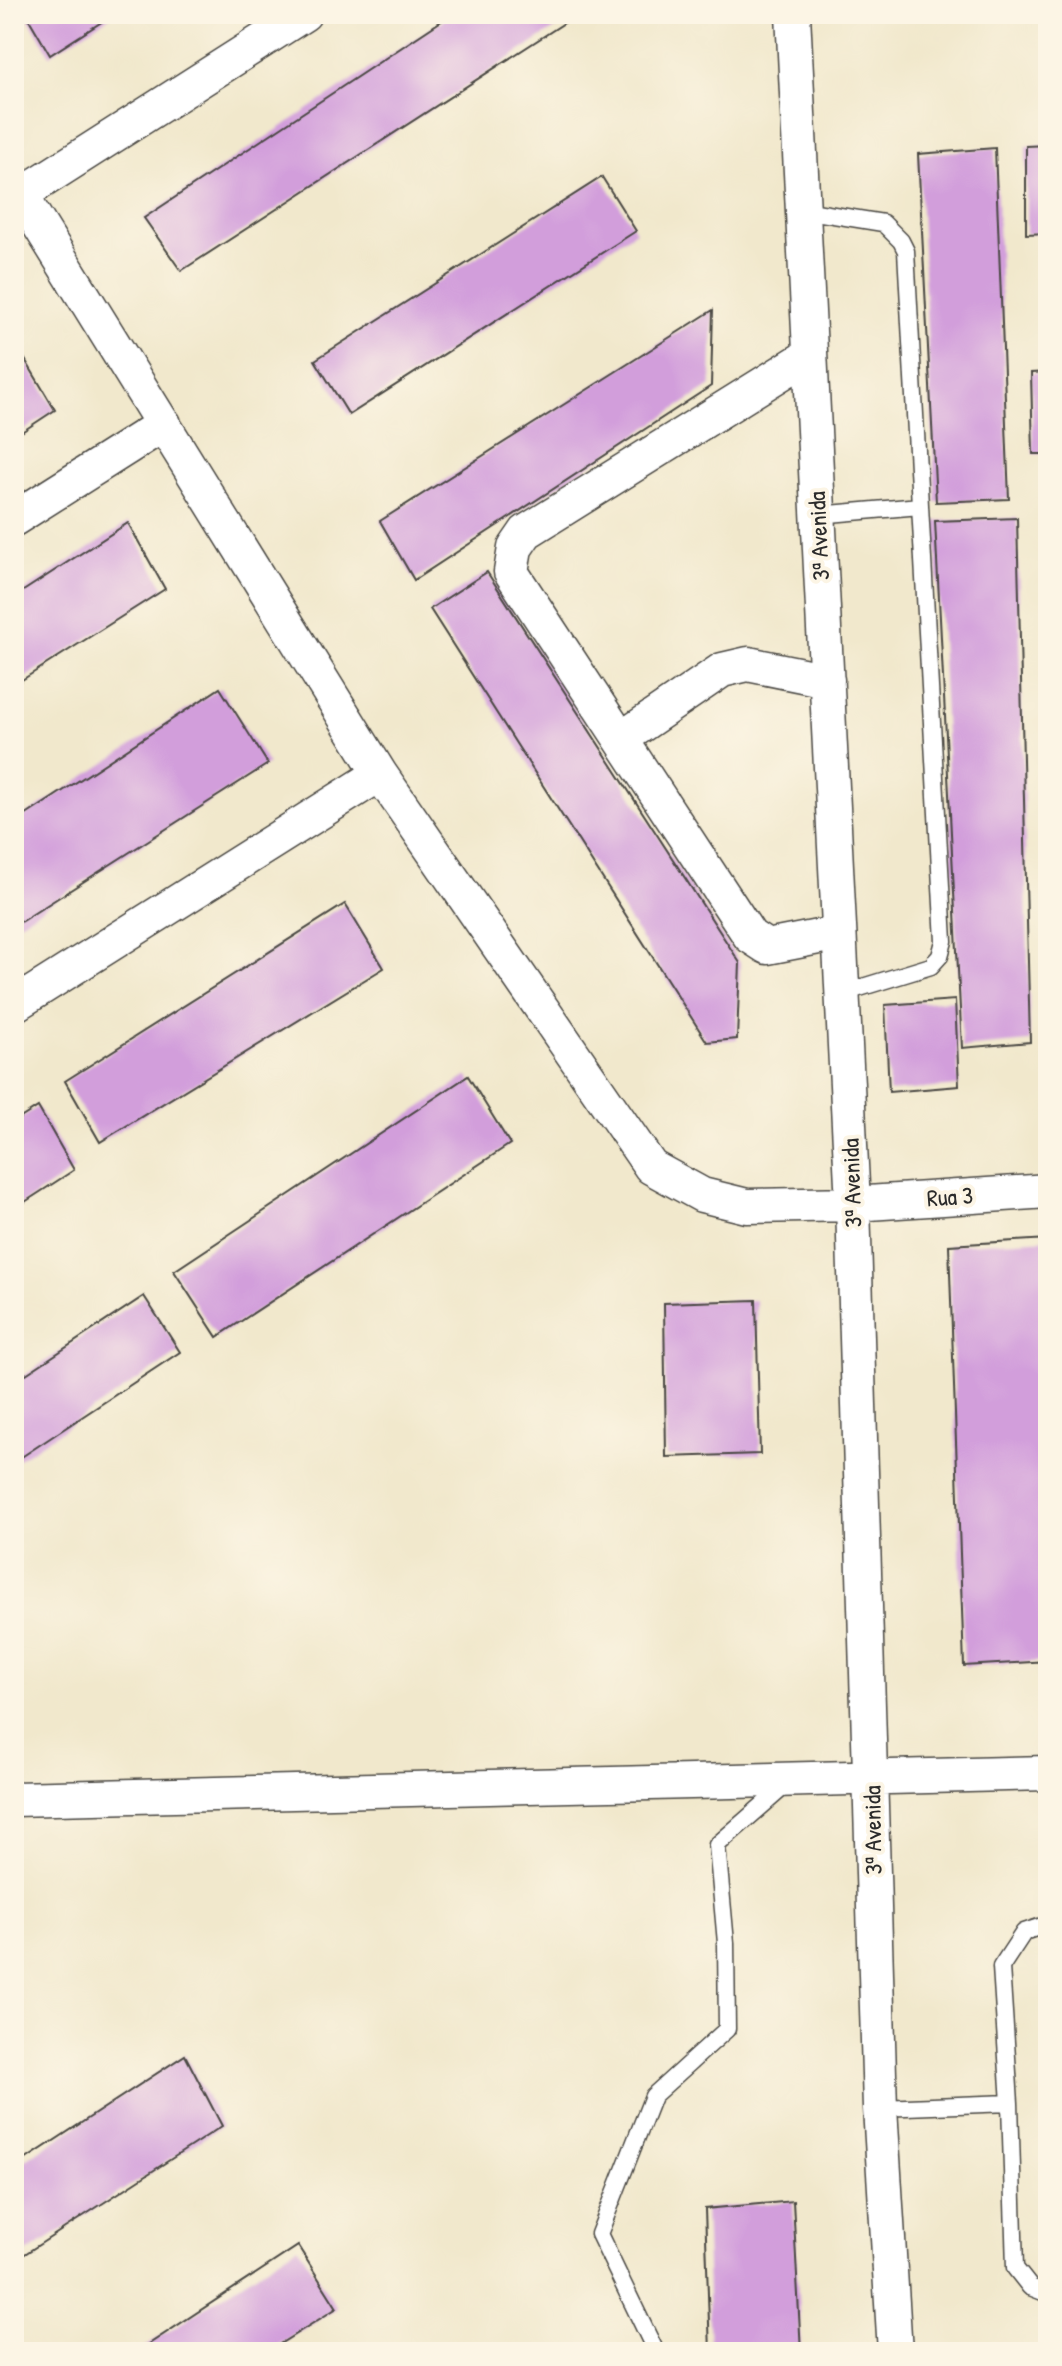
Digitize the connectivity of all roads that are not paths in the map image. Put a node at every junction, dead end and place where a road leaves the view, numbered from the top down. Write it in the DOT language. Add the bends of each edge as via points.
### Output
graph roads {
  1 [pos="304,14"];
  2 [pos="793,14"];
  3 [pos="16,193"];
  4 [pos="803,210"];
  5 [pos="810,355"];
  6 [pos="164,424"];
  7 [pos="920,506"];
  8 [pos="818,515"];
  9 [pos="14,519"];
  10 [pos="827,680"];
  11 [pos="621,739"];
  12 [pos="380,774"];
  13 [pos="839,933"];
  14 [pos="843,993"];
  15 [pos="14,1005"];
  16 [pos="1048,1191"];
  17 [pos="853,1204"];
  18 [pos="1048,1773"];
  19 [pos="872,1778"];
  20 [pos="792,1779"];
  21 [pos="14,1799"];
  22 [pos="1048,1924"];
  23 [pos="1010,2103"];
  24 [pos="880,2108"];
  25 [pos="1048,2294"];
  26 [pos="656,2352"];
  27 [pos="895,2352"];
  1 -- 3 [label="street"];
  2 -- 4 [label="street, 3ª Avenida"];
  3 -- 6 [label="street, Rua 3"];
  4 -- 5 [label="street, 3ª Avenida"];
  4 -- 7 [label="lane" via="883,223 906,251"];
  5 -- 8 [label="street, 3ª Avenida"];
  5 -- 11 [label="street" via="526,532 515,548 511,572"];
  6 -- 9 [label="street"];
  6 -- 12 [label="street, Rua 3"];
  7 -- 8 [label="lane"];
  7 -- 14 [label="lane" via="944,941 931,966"];
  8 -- 10 [label="street, 3ª Avenida"];
  10 -- 11 [label="street" via="748,664 722,670"];
  10 -- 13 [label="street, 3ª Avenida"];
  11 -- 13 [label="street" via="750,936 767,947"];
  12 -- 15 [label="street"];
  12 -- 17 [label="street, Rua 3" via="651,1167 702,1195 747,1206"];
  13 -- 14 [label="street, 3ª Avenida"];
  14 -- 17 [label="street, 3ª Avenida"];
  16 -- 17 [label="street, Rua 3"];
  17 -- 19 [label="street, 3ª Avenida"];
  18 -- 19 [label="street"];
  19 -- 20 [label="street"];
  19 -- 24 [label="street, 3ª Avenida"];
  20 -- 21 [label="street"];
  20 -- 26 [label="lane" via="717,1845 727,2029 653,2096 599,2234"];
  22 -- 23 [label="lane" via="1024,1932 1001,1967"];
  23 -- 24 [label="lane"];
  23 -- 25 [label="lane" via="1015,2268 1030,2287"];
  24 -- 27 [label="street, 3ª Avenida"];
}
